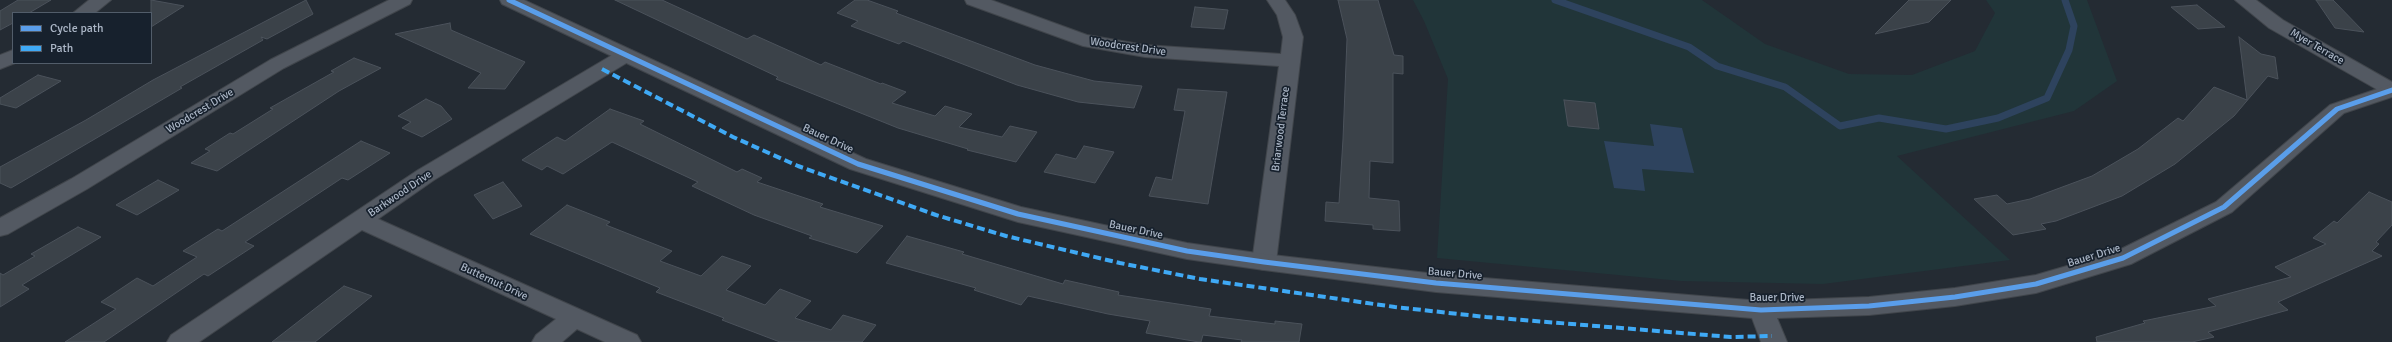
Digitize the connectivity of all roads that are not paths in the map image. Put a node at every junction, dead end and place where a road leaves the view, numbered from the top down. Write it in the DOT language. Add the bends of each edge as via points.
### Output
graph roads {
  1 [pos="102,0"];
  2 [pos="403,0"];
  3 [pos="509,0"];
  4 [pos="974,0"];
  5 [pos="1276,0"];
  6 [pos="2244,0"];
  7 [pos="84,12"];
  8 [pos="626,55"];
  9 [pos="12,57"];
  10 [pos="1289,61"];
  11 [pos="0,63"];
  12 [pos="2392,90"];
  13 [pos="361,220"];
  14 [pos="0,228"];
  15 [pos="1264,262"];
  16 [pos="1761,310"];
  17 [pos="574,318"];
  18 [pos="180,342"];
  19 [pos="545,342"];
  20 [pos="628,342"];
  21 [pos="1774,342"];
  1 -- 7 [label="street"];
  2 -- 14 [label="street, Woodcrest Drive" via="277,64 79,184"];
  3 -- 8 [label="street, Bauer Drive"];
  4 -- 10 [label="street, Woodcrest Drive" via="1084,40 1145,51"];
  5 -- 10 [label="street, Briarwood Terrace" via="1286,15 1293,37"];
  6 -- 12 [label="street, Myer Terrace" via="2276,24"];
  8 -- 13 [label="street, Barkwood Drive" via="426,175"];
  8 -- 15 [label="street, Bauer Drive" via="858,164 1018,214 1187,251"];
  9 -- 11 [label="street"];
  10 -- 15 [label="street, Briarwood Terrace"];
  12 -- 16 [label="street, Bauer Drive" via="2338,109 2224,207 2123,258 2036,284 1955,297 1869,306"];
  13 -- 17 [label="street, Butternut Drive"];
  13 -- 18 [label="street, Barkwood Drive"];
  15 -- 16 [label="street, Bauer Drive" via="1436,283"];
  16 -- 21 [label="street"];
  17 -- 19 [label="street"];
  17 -- 20 [label="street, Butternut Drive"];
}
